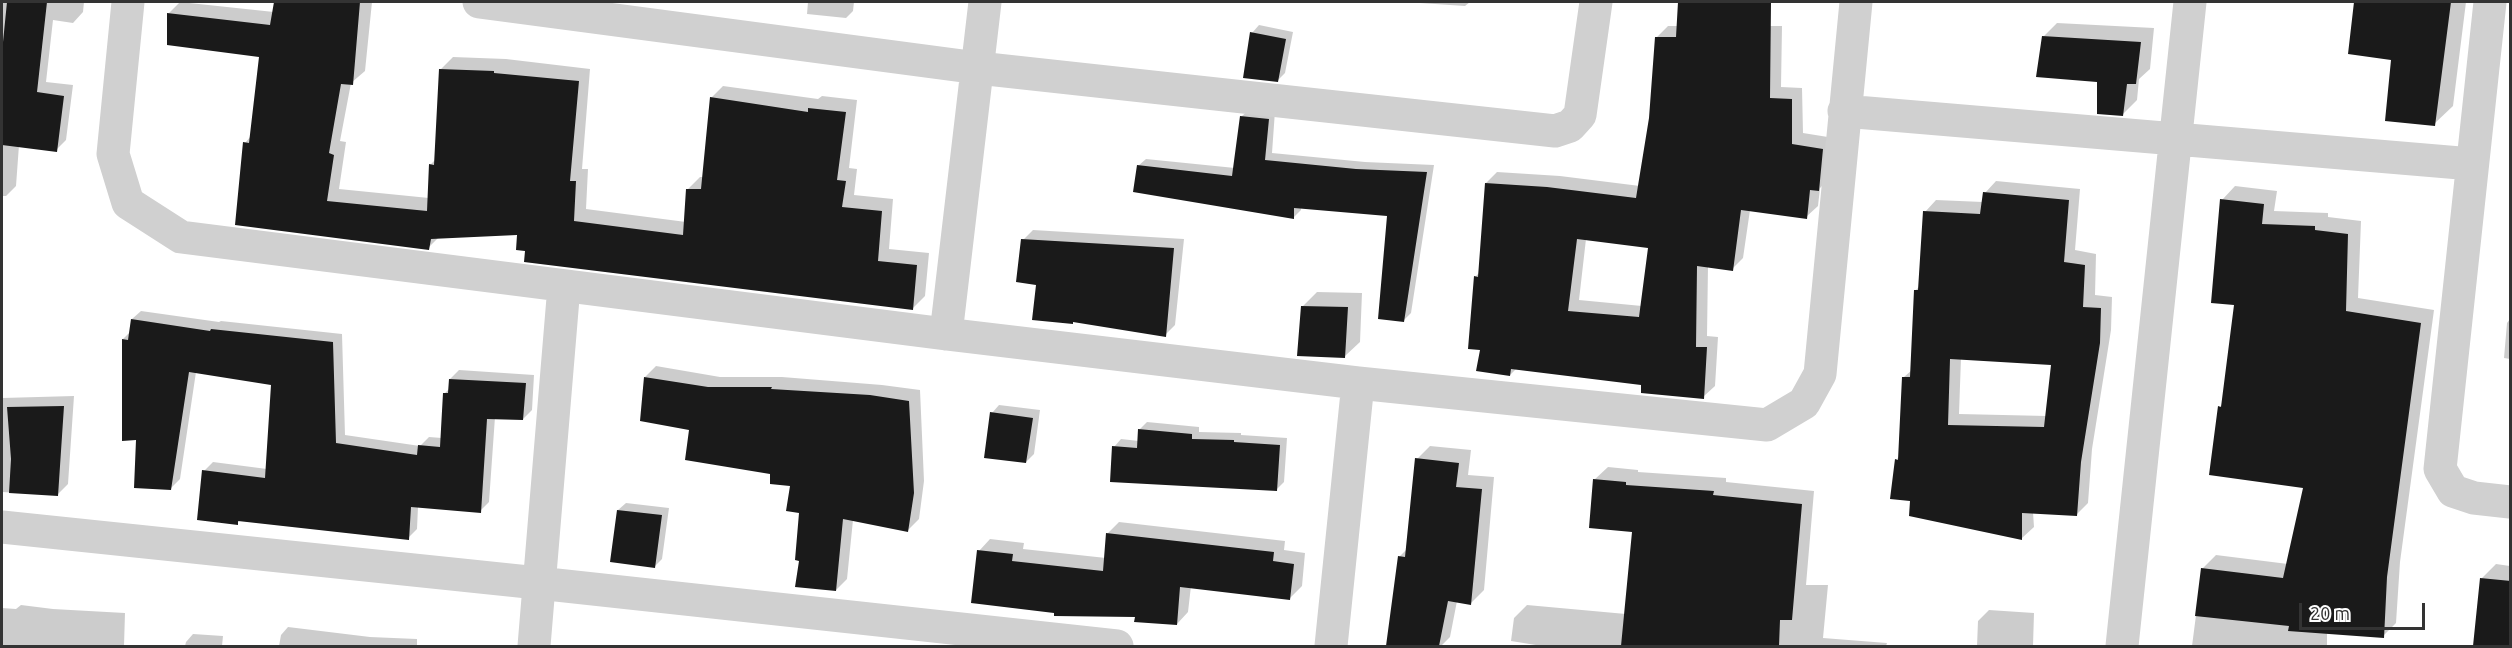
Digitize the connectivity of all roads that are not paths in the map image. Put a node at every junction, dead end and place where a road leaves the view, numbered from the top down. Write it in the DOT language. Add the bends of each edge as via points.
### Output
graph roads {
  1 [pos="128,2"];
  2 [pos="479,2"];
  3 [pos="986,2"];
  4 [pos="1596,2"];
  5 [pos="1856,2"];
  6 [pos="2190,2"];
  7 [pos="2490,2"];
  8 [pos="978,68"];
  9 [pos="1844,111"];
  10 [pos="2176,138"];
  11 [pos="2472,164"];
  12 [pos="564,286"];
  13 [pos="946,334"];
  14 [pos="1358,383"];
  15 [pos="2511,502"];
  16 [pos="2,527"];
  17 [pos="538,583"];
  18 [pos="534,646"];
  19 [pos="1118,646"];
  20 [pos="1331,646"];
  21 [pos="2122,646"];
  1 -- 12 [label="street" via="112,154 128,203 181,237"];
  2 -- 8 [label="street"];
  3 -- 8 [label="street"];
  4 -- 8 [label="street" via="1580,115 1570,126 1555,132"];
  5 -- 9 [label="street"];
  6 -- 10 [label="street"];
  7 -- 11 [label="street"];
  8 -- 13 [label="street"];
  9 -- 10 [label="street"];
  9 -- 14 [label="street" via="1821,374 1804,403 1767,425"];
  10 -- 11 [label="street"];
  10 -- 21 [label="street"];
  11 -- 15 [label="street" via="2440,469 2453,491"];
  12 -- 13 [label="street"];
  12 -- 17 [label="street"];
  13 -- 14 [label="street"];
  14 -- 20 [label="street"];
  16 -- 17 [label="street"];
  17 -- 18 [label="street"];
  17 -- 19 [label="street"];
}
